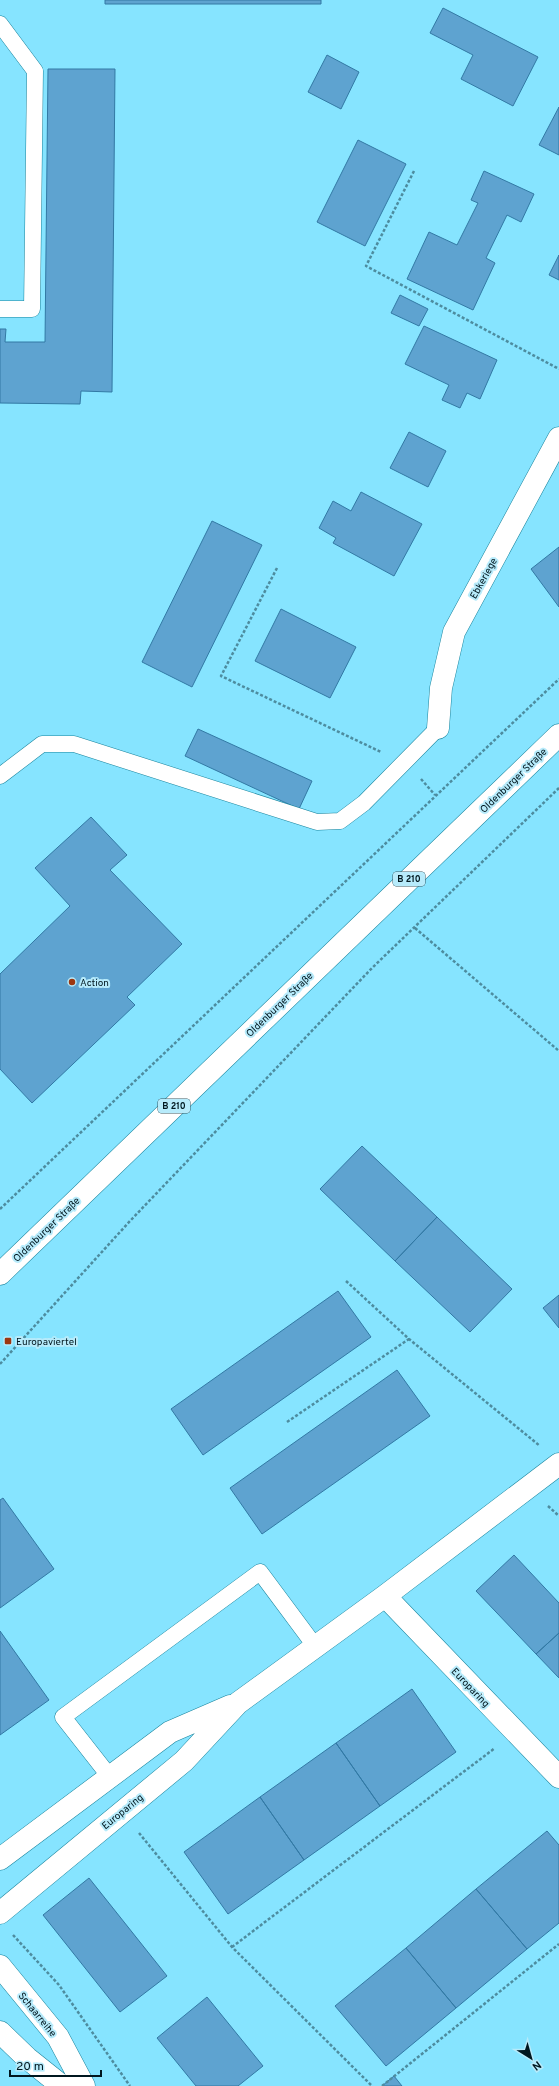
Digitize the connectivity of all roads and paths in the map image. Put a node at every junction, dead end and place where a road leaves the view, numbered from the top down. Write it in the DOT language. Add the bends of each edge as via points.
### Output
graph roads {
  1 [pos="0,24"];
  2 [pos="414,171"];
  3 [pos="0,308"];
  4 [pos="559,369"];
  5 [pos="559,438"];
  6 [pos="277,568"];
  7 [pos="559,679"];
  8 [pos="438,728"];
  9 [pos="559,735"];
  10 [pos="405,761"];
  11 [pos="0,776"];
  12 [pos="559,788"];
  13 [pos="415,928"];
  14 [pos="559,1051"];
  15 [pos="0,1209"];
  16 [pos="0,1274"];
  17 [pos="346,1281"];
  18 [pos="409,1339"];
  19 [pos="0,1364"];
  20 [pos="286,1422"];
  21 [pos="541,1447"];
  22 [pos="559,1464"];
  23 [pos="385,1596"];
  24 [pos="315,1646"];
  25 [pos="238,1703"];
  26 [pos="515,1733"];
  27 [pos="110,1777"];
  28 [pos="559,1777"];
  29 [pos="122,1810"];
  30 [pos="0,1859"];
  31 [pos="0,1912"];
  32 [pos="11,1933"];
  33 [pos="559,1944"];
  34 [pos="232,1947"];
  35 [pos="0,1966"];
  36 [pos="0,2032"];
  37 [pos="62,2086"];
  38 [pos="84,2086"];
  39 [pos="130,2086"];
  40 [pos="372,2086"];
  41 [pos="382,2086"];
  1 -- 3 [label="lane" via="35,71 32,309"];
  2 -- 4 [label="path" via="366,266"];
  5 -- 8 [label="street, Ebkeriege" via="454,632 441,688"];
  6 -- 10 [label="path" via="221,676"];
  7 -- 15 [label="path"];
  8 -- 10 [label="lane"];
  9 -- 16 [label="street, Oldenburger Straße / B 210"];
  10 -- 11 [label="lane" via="364,803 340,820 316,822 74,744 42,744"];
  12 -- 13 [label="path"];
  13 -- 14 [label="path"];
  13 -- 19 [label="path" via="372,968 130,1221"];
  17 -- 18 [label="path"];
  18 -- 20 [label="path"];
  18 -- 21 [label="path"];
  22 -- 23 [label="street, Europaring"];
  23 -- 24 [label="street, Europaring"];
  23 -- 26 [label="street, Europaring"];
  24 -- 25 [label="street, Europaring"];
  24 -- 27 [label="lane" via="260,1572 63,1717"];
  25 -- 27 [label="street, Europaring" via="170,1732"];
  25 -- 29 [label="street, Europaring" via="184,1761"];
  26 -- 28 [label="street, Europaring"];
  26 -- 34 [label="path"];
  27 -- 30 [label="street, Europaring"];
  29 -- 31 [label="street, Europaring"];
  29 -- 34 [label="path"];
  32 -- 39 [label="path" via="59,1985"];
  33 -- 41 [label="path"];
  34 -- 40 [label="path"];
  35 -- 38 [label="street, Schaarreihe" via="58,2038"];
  36 -- 37 [label="street"];
}
